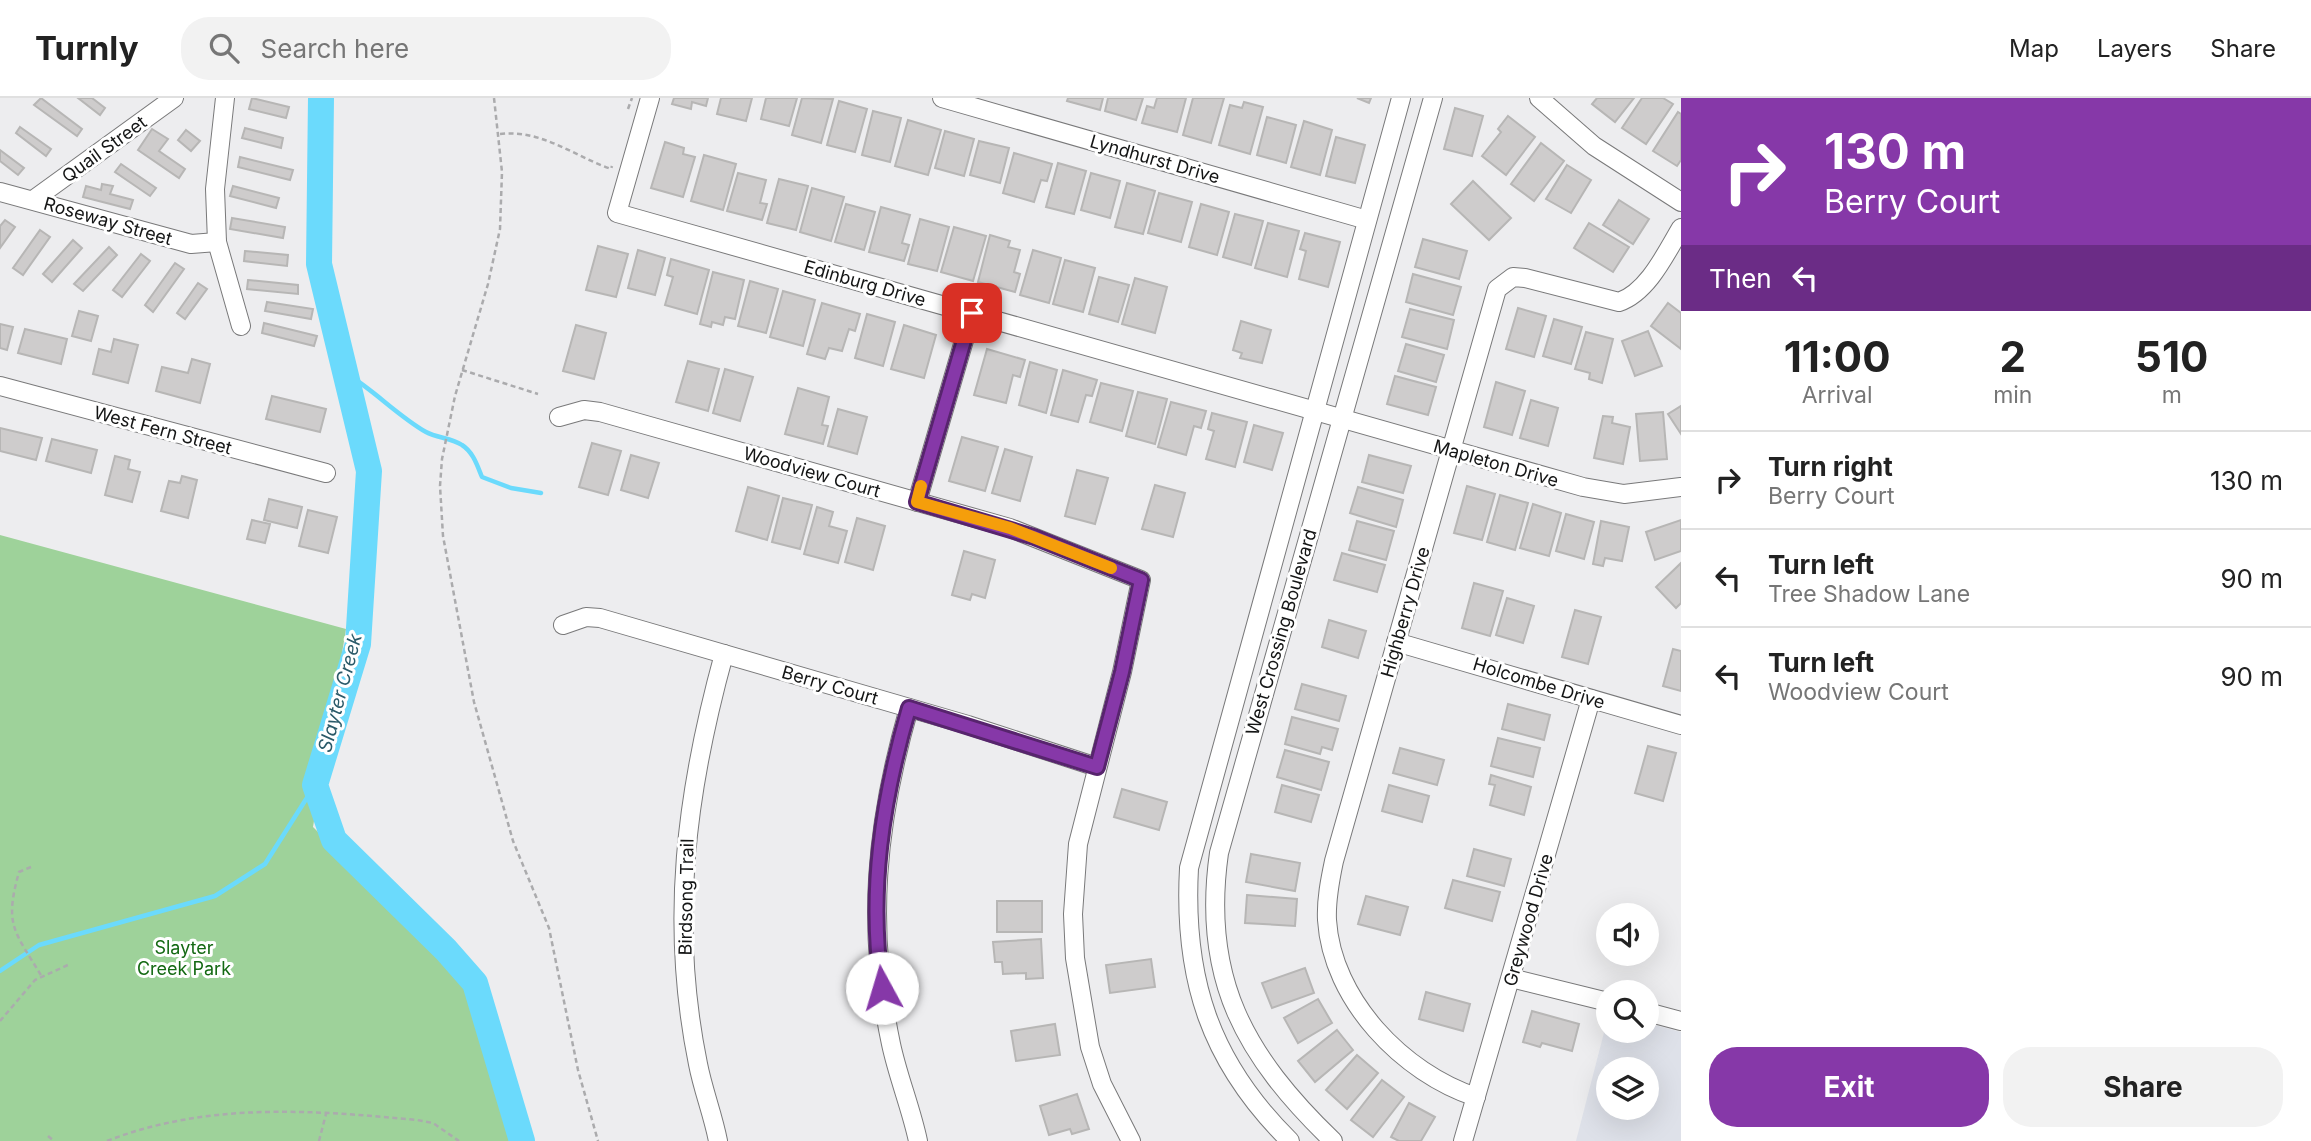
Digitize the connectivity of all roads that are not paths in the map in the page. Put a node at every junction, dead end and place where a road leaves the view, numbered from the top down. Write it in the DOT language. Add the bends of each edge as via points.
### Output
graph roads {
  1 [pos="174,98"];
  2 [pos="225,98"];
  3 [pos="650,98"];
  4 [pos="943,98"];
  5 [pos="1401,98"];
  6 [pos="1433,98"];
  7 [pos="1539,98"];
  8 [pos="0,192"];
  9 [pos="33,200"];
  10 [pos="1681,202"];
  11 [pos="1367,220"];
  12 [pos="1681,228"];
  13 [pos="217,242"];
  14 [pos="972,313"];
  15 [pos="241,326"];
  16 [pos="0,387"];
  17 [pos="1315,411"];
  18 [pos="559,417"];
  19 [pos="1341,419"];
  20 [pos="1450,451"];
  21 [pos="326,473"];
  22 [pos="1681,488"];
  23 [pos="917,502"];
  24 [pos="563,625"];
  25 [pos="1396,642"];
  26 [pos="724,654"];
  27 [pos="1591,699"];
  28 [pos="909,708"];
  29 [pos="1681,725"];
  30 [pos="1097,767"];
  31 [pos="1511,978"];
  32 [pos="1596,999"];
  33 [pos="1659,1015"];
  34 [pos="1681,1021"];
  35 [pos="1476,1097"];
  36 [pos="718,1141"];
  37 [pos="918,1141"];
  38 [pos="1131,1141"];
  39 [pos="1290,1141"];
  40 [pos="1333,1141"];
  41 [pos="1463,1141"];
  1 -- 9 [label="street, Quail Street"];
  2 -- 13 [label="street" via="215,189"];
  3 -- 14 [label="street, Edinburg Drive" via="617,213"];
  4 -- 11 [label="street, Lyndhurst Drive"];
  5 -- 11 [label="street, West Crossing Boulevard"];
  6 -- 19 [label="street, West Crossing Boulevard"];
  7 -- 10 [label="street" via="1594,146"];
  8 -- 9 [label="street, Roseway Street"];
  9 -- 13 [label="street, Roseway Street" via="191,244"];
  11 -- 17 [label="street, West Crossing Boulevard"];
  12 -- 20 [label="street, Highberry Drive" via="1640,287 1619,302 1525,278 1503,282 1492,302"];
  13 -- 15 [label="street"];
  14 -- 17 [label="street, Edinburg Drive"];
  14 -- 23 [label="street"];
  16 -- 21 [label="street, West Fern Street"];
  17 -- 19 [label="street, Mapleton Drive"];
  17 -- 39 [label="street, West Crossing Boulevard" via="1196,835 1187,904 1189,951 1208,1025 1247,1093"];
  18 -- 23 [label="street, Woodview Court" via="592,410"];
  19 -- 20 [label="street, Mapleton Drive"];
  19 -- 40 [label="street, West Crossing Boulevard" via="1219,853 1214,901 1217,950 1242,1027 1281,1088"];
  20 -- 22 [label="street, Mapleton Drive" via="1605,491 1644,494"];
  20 -- 25 [label="street, Highberry Drive"];
  23 -- 30 [label="street, Woodview Court" via="1034,537 1141,580"];
  24 -- 26 [label="street, Berry Court" via="586,617 600,618"];
  25 -- 27 [label="street, Holcombe Drive"];
  25 -- 35 [label="street, Highberry Drive" via="1334,860 1327,922 1346,985 1374,1025 1416,1068 1441,1084"];
  26 -- 28 [label="street, Berry Court"];
  26 -- 36 [label="street, Birdsong Trail" via="694,778 685,845 683,915 695,1046"];
  27 -- 29 [label="street, Holcombe Drive"];
  27 -- 31 [label="street, Greywood Drive"];
  28 -- 30 [label="street, Berry Court"];
  28 -- 37 [label="street" via="881,824 876,922 887,1025"];
  30 -- 38 [label="street" via="1074,870 1075,958 1095,1064"];
  31 -- 32 [label="street"];
  31 -- 35 [label="street, Greywood Drive"];
  33 -- 34 [label="street"];
  35 -- 41 [label="street, Greywood Drive"];
}
